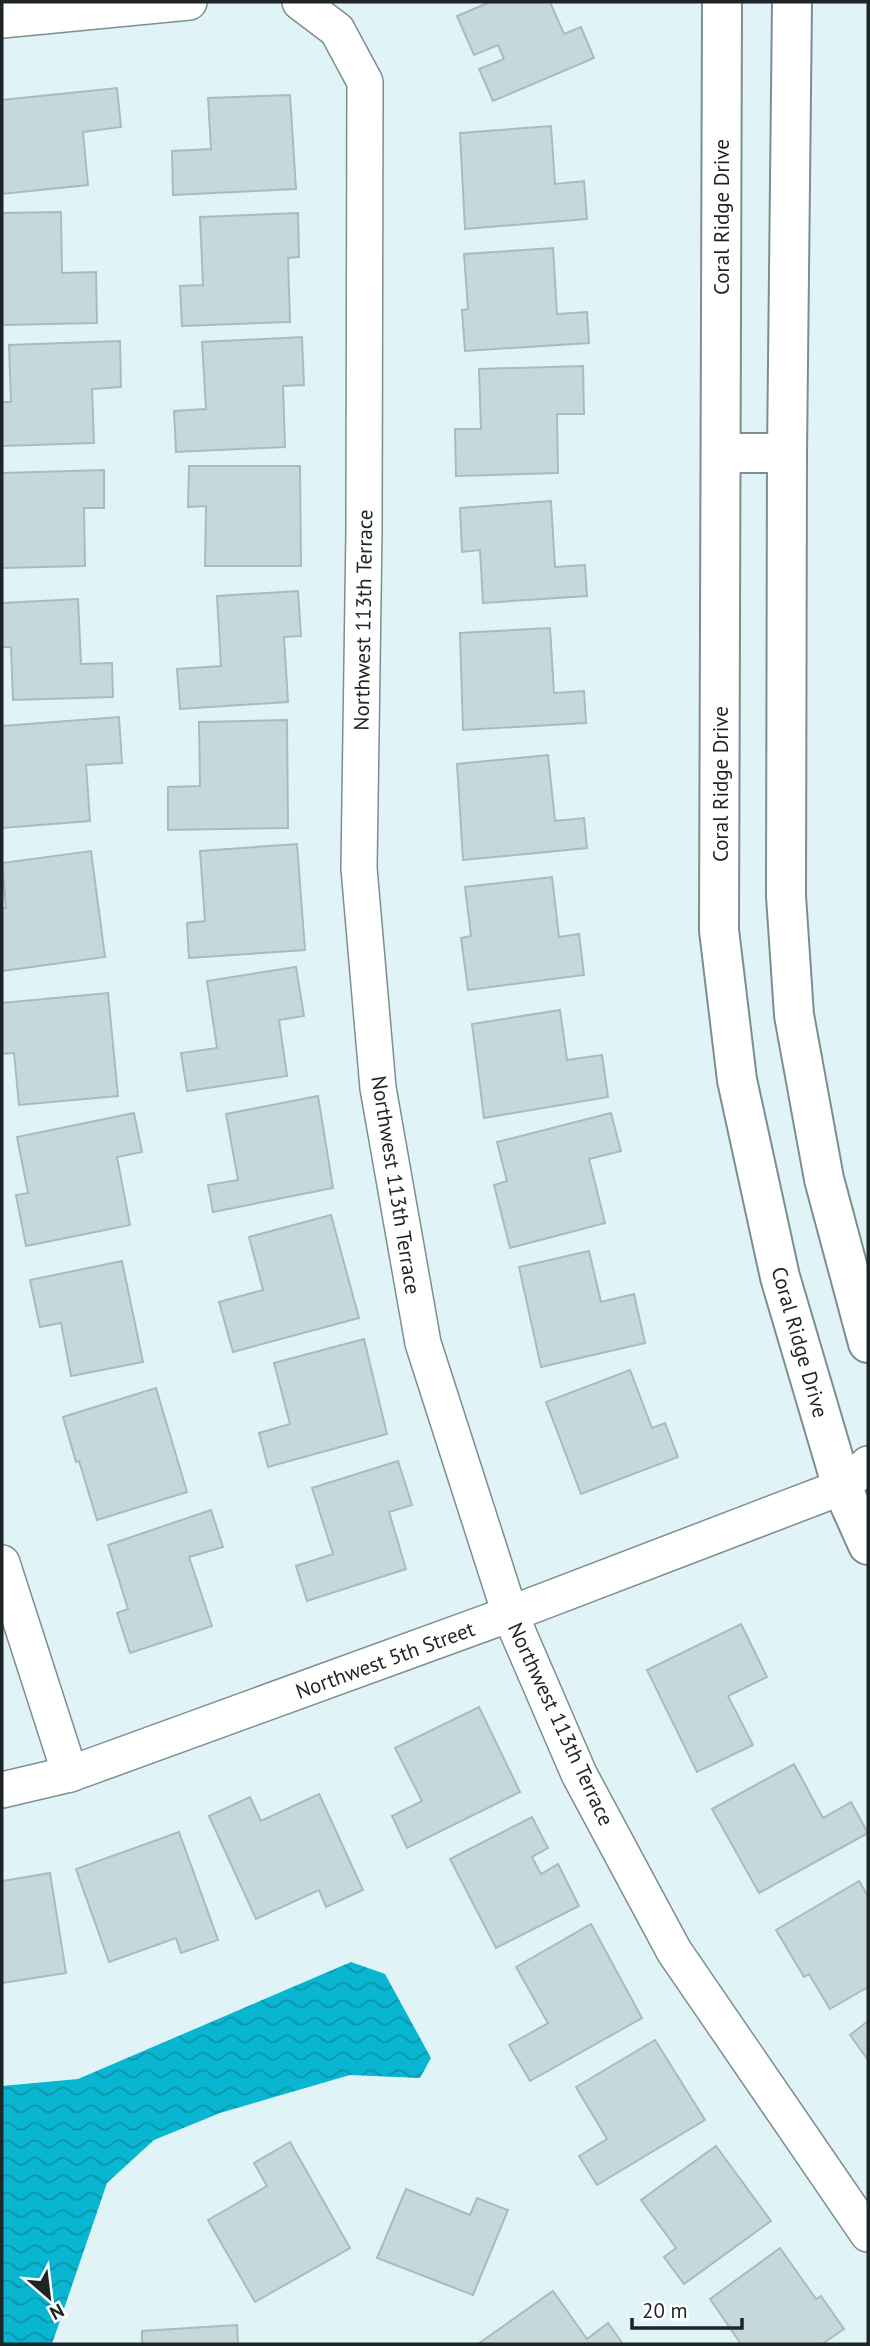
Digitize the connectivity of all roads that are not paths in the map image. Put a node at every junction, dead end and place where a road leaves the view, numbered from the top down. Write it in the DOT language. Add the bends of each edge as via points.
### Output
graph roads {
  1 [pos="189,2"];
  2 [pos="300,2"];
  3 [pos="722,2"];
  4 [pos="792,2"];
  5 [pos="2,20"];
  6 [pos="722,453"];
  7 [pos="786,453"];
  8 [pos="868,1343"];
  9 [pos="860,1480"];
  10 [pos="868,1545"];
  11 [pos="2,1563"];
  12 [pos="510,1614"];
  13 [pos="70,1774"];
  14 [pos="2,1790"];
  15 [pos="868,2234"];
  1 -- 5 [label="street"];
  2 -- 12 [label="street, Northwest 113th Terrace" via="337,30 365,82 359,868 378,1088 423,1343"];
  3 -- 6 [label="main road, Coral Ridge Drive"];
  4 -- 7 [label="main road"];
  6 -- 7 [label="main road"];
  6 -- 9 [label="main road, Coral Ridge Drive" via="719,930 737,1080 779,1277"];
  7 -- 8 [label="main road" via="786,896 794,1015 824,1179"];
  9 -- 10 [label="main road, Coral Ridge Drive"];
  9 -- 12 [label="street, Northwest 5th Street"];
  11 -- 13 [label="street"];
  12 -- 13 [label="street, Northwest 5th Street"];
  12 -- 15 [label="street, Northwest 113th Terrace" via="579,1774 674,1951"];
  13 -- 14 [label="street, Northwest 5th Street"];
}
